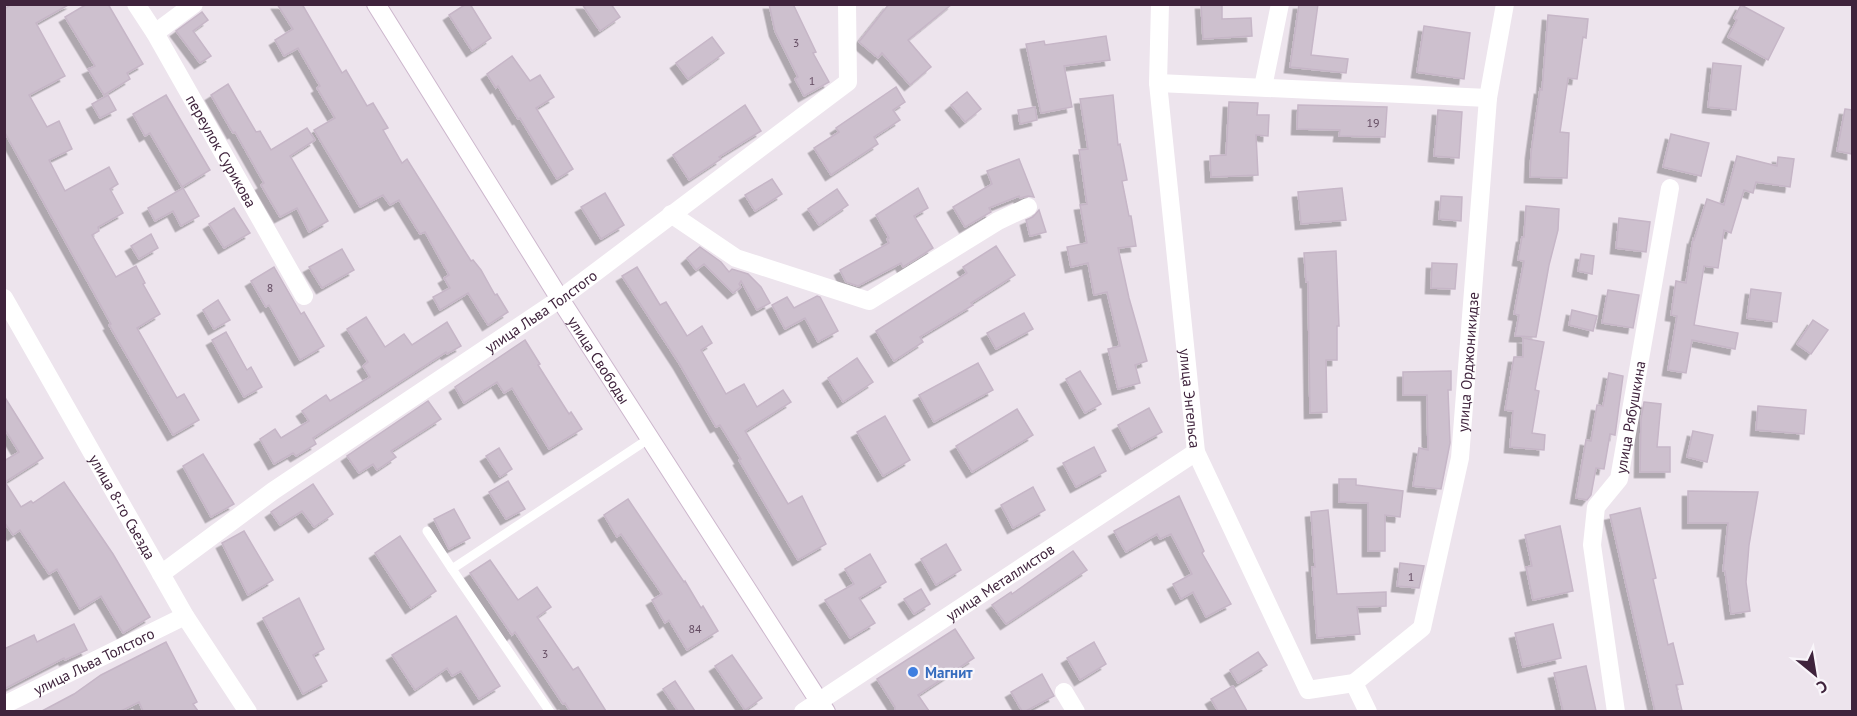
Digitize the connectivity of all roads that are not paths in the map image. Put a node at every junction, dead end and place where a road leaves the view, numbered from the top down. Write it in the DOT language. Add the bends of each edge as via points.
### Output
graph roads {
  1 [pos="136,4"];
  2 [pos="194,4"];
  3 [pos="376,4"];
  4 [pos="847,4"];
  5 [pos="1160,4"];
  6 [pos="1280,4"];
  7 [pos="1505,4"];
  8 [pos="155,33"];
  9 [pos="1158,83"];
  10 [pos="1263,87"];
  11 [pos="1488,98"];
  12 [pos="1670,188"];
  13 [pos="1028,207"];
  14 [pos="671,214"];
  15 [pos="304,296"];
  16 [pos="4,298"];
  17 [pos="560,299"];
  18 [pos="650,438"];
  19 [pos="1196,452"];
  20 [pos="427,531"];
  21 [pos="452,569"];
  22 [pos="161,574"];
  23 [pos="185,616"];
  24 [pos="1354,683"];
  25 [pos="1064,692"];
  26 [pos="4,705"];
  27 [pos="822,706"];
  28 [pos="248,711"];
  29 [pos="550,711"];
  30 [pos="803,711"];
  31 [pos="1076,711"];
  32 [pos="1368,711"];
  33 [pos="1616,711"];
  1 -- 8 [label="street, переулок Сурикова"];
  2 -- 8 [label="street"];
  3 -- 17 [label="street, улица Свободы"];
  4 -- 14 [label="street, улица Льва Толстого" via="848,82"];
  5 -- 9 [label="street, улица Энгельса"];
  6 -- 10 [label="street"];
  7 -- 11 [label="street, улица Орджоникидзе"];
  8 -- 15 [label="street, переулок Сурикова"];
  9 -- 10 [label="street"];
  9 -- 19 [label="street, улица Энгельса"];
  10 -- 11 [label="street"];
  11 -- 24 [label="street, улица Орджоникидзе" via="1460,458 1422,628"];
  12 -- 33 [label="street, улица Рябушкина" via="1619,479 1596,507 1592,545"];
  13 -- 14 [label="street" via="998,221 869,301 736,258"];
  14 -- 17 [label="street, улица Льва Толстого"];
  16 -- 22 [label="street, улица 8-го Съезда"];
  17 -- 18 [label="street, улица Свободы"];
  17 -- 22 [label="street, улица Льва Толстого" via="273,490"];
  18 -- 21 [label="lane"];
  18 -- 27 [label="street, улица Свободы"];
  19 -- 24 [label="street, улица Энгельса" via="1308,690"];
  19 -- 27 [label="street, улица Металлистов"];
  20 -- 21 [label="lane"];
  21 -- 29 [label="lane"];
  22 -- 23 [label="street, улица 8-го Съезда"];
  23 -- 26 [label="street, улица Льва Толстого"];
  23 -- 28 [label="street, улица 8-го Съезда"];
  24 -- 32 [label="street"];
  25 -- 31 [label="street"];
  27 -- 30 [label="street, улица Металлистов"];
}
